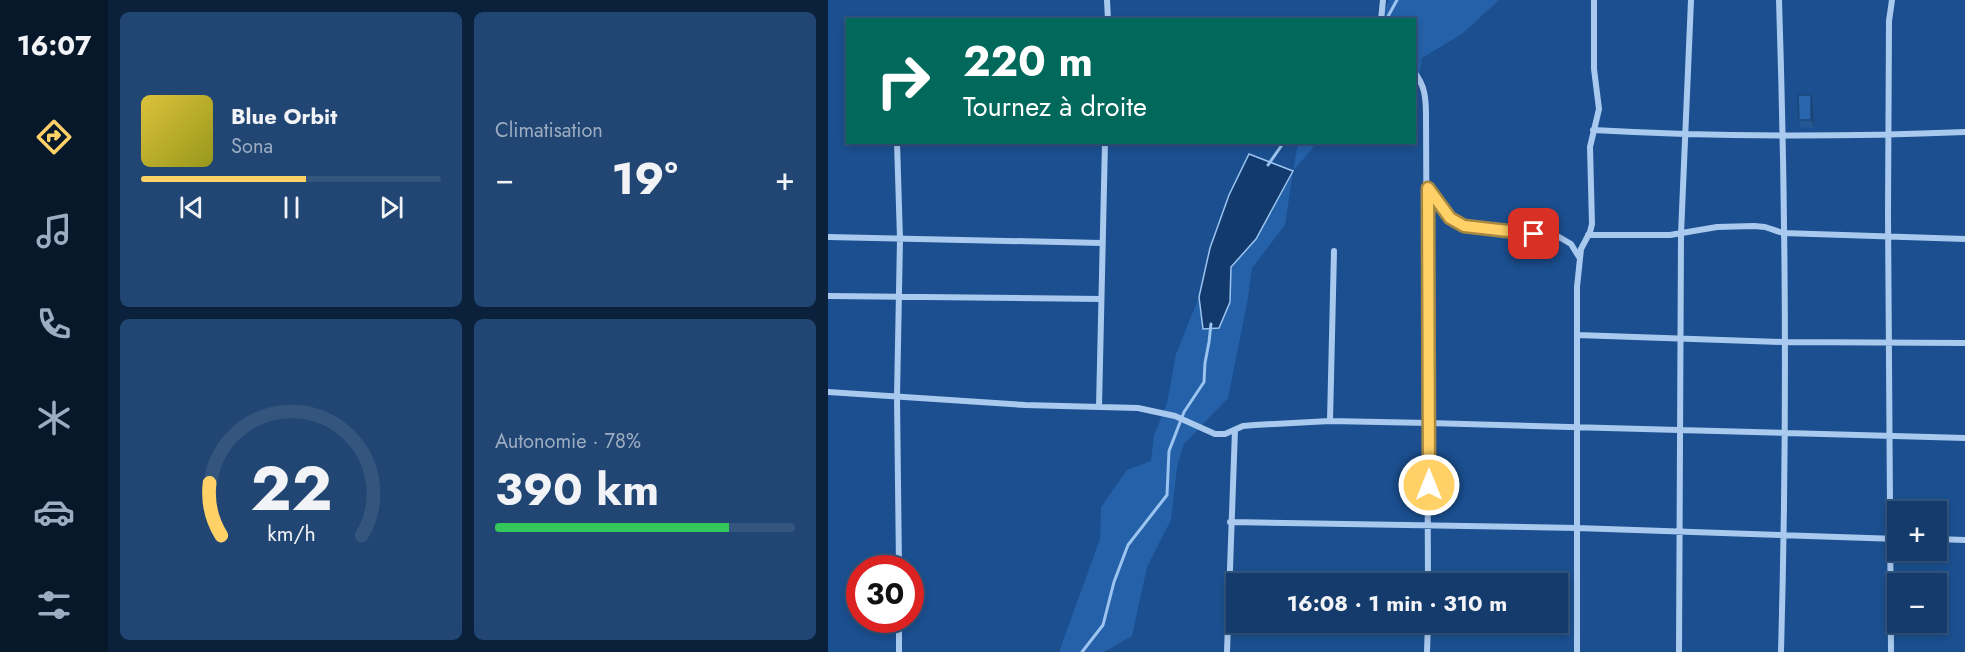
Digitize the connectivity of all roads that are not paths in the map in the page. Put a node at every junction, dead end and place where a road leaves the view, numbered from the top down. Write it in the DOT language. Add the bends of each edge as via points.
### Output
graph roads {
  1 [pos="1107,0"];
  2 [pos="1383,0"];
  3 [pos="1594,0"];
  4 [pos="1691,0"];
  5 [pos="1779,0"];
  6 [pos="1892,0"];
  7 [pos="1108,18"];
  8 [pos="1381,18"];
  9 [pos="1416,74"];
  10 [pos="1593,130"];
  11 [pos="1965,132"];
  12 [pos="1684,135"];
  13 [pos="1889,135"];
  14 [pos="1784,136"];
  15 [pos="897,144"];
  16 [pos="1105,144"];
  17 [pos="1428,188"];
  18 [pos="1783,233"];
  19 [pos="1681,234"];
  20 [pos="1588,235"];
  21 [pos="828,237"];
  22 [pos="1888,237"];
  23 [pos="900,239"];
  24 [pos="1965,239"];
  25 [pos="1102,243"];
  26 [pos="1334,251"];
  27 [pos="1579,257"];
  28 [pos="828,296"];
  29 [pos="899,298"];
  30 [pos="1101,299"];
  31 [pos="1577,335"];
  32 [pos="1681,340"];
  33 [pos="1783,342"];
  34 [pos="1889,343"];
  35 [pos="1965,343"];
  36 [pos="828,392"];
  37 [pos="897,398"];
  38 [pos="1099,407"];
  39 [pos="1330,421"];
  40 [pos="1429,423"];
  41 [pos="1578,426"];
  42 [pos="1235,429"];
  43 [pos="1682,430"];
  44 [pos="1784,432"];
  45 [pos="1889,436"];
  46 [pos="1965,438"];
  47 [pos="1889,501"];
  48 [pos="1230,522"];
  49 [pos="1429,527"];
  50 [pos="1577,528"];
  51 [pos="1681,532"];
  52 [pos="1784,535"];
  53 [pos="1887,538"];
  54 [pos="1947,539"];
  55 [pos="1965,540"];
  56 [pos="898,555"];
  57 [pos="1889,561"];
  58 [pos="1428,573"];
  59 [pos="899,633"];
  60 [pos="1428,633"];
  61 [pos="899,652"];
  62 [pos="1227,652"];
  63 [pos="1427,652"];
  64 [pos="1577,652"];
  65 [pos="1679,652"];
  66 [pos="1781,652"];
  67 [pos="1891,652"];
  1 -- 7 [label="street"];
  2 -- 8 [label="street"];
  3 -- 10 [label="street" via="1594,69 1599,109"];
  4 -- 12 [label="street"];
  5 -- 14 [label="street"];
  6 -- 13 [label="street"];
  9 -- 17 [label="street" via="1426,102"];
  10 -- 12 [label="street"];
  10 -- 20 [label="street" via="1592,224"];
  11 -- 13 [label="street"];
  12 -- 14 [label="street"];
  12 -- 19 [label="street"];
  13 -- 14 [label="street"];
  13 -- 22 [label="street"];
  14 -- 18 [label="street"];
  15 -- 23 [label="street"];
  16 -- 25 [label="street"];
  17 -- 27 [label="street" via="1456,222 1474,228 1559,237 1571,243"];
  17 -- 40 [label="street"];
  18 -- 19 [label="street" via="1748,226"];
  18 -- 22 [label="street"];
  18 -- 33 [label="street"];
  19 -- 20 [label="street"];
  19 -- 32 [label="street"];
  20 -- 27 [label="street"];
  21 -- 23 [label="street"];
  22 -- 24 [label="street"];
  22 -- 34 [label="street"];
  23 -- 25 [label="street"];
  23 -- 29 [label="street"];
  25 -- 30 [label="street"];
  26 -- 39 [label="street"];
  27 -- 31 [label="street"];
  28 -- 29 [label="street"];
  29 -- 30 [label="street"];
  29 -- 37 [label="street"];
  30 -- 38 [label="street"];
  31 -- 32 [label="street"];
  31 -- 41 [label="street"];
  32 -- 33 [label="street"];
  32 -- 43 [label="street"];
  33 -- 34 [label="street"];
  33 -- 44 [label="street"];
  34 -- 35 [label="street"];
  34 -- 45 [label="street"];
  36 -- 37 [label="street"];
  37 -- 38 [label="street"];
  37 -- 56 [label="street"];
  38 -- 42 [label="street" via="1153,410 1215,434"];
  39 -- 40 [label="street"];
  39 -- 42 [label="street" via="1255,424"];
  40 -- 41 [label="street"];
  40 -- 49 [label="street"];
  41 -- 43 [label="street"];
  41 -- 50 [label="street"];
  42 -- 48 [label="street"];
  43 -- 44 [label="street"];
  43 -- 51 [label="street"];
  44 -- 45 [label="street"];
  44 -- 52 [label="street"];
  45 -- 46 [label="street"];
  45 -- 47 [label="street"];
  48 -- 49 [label="street"];
  48 -- 62 [label="street"];
  49 -- 50 [label="street"];
  49 -- 58 [label="street"];
  50 -- 51 [label="street"];
  50 -- 64 [label="street"];
  51 -- 52 [label="street"];
  51 -- 65 [label="street"];
  52 -- 53 [label="street"];
  52 -- 66 [label="street"];
  54 -- 55 [label="street"];
  57 -- 67 [label="street"];
  59 -- 61 [label="street"];
  60 -- 63 [label="street"];
}
